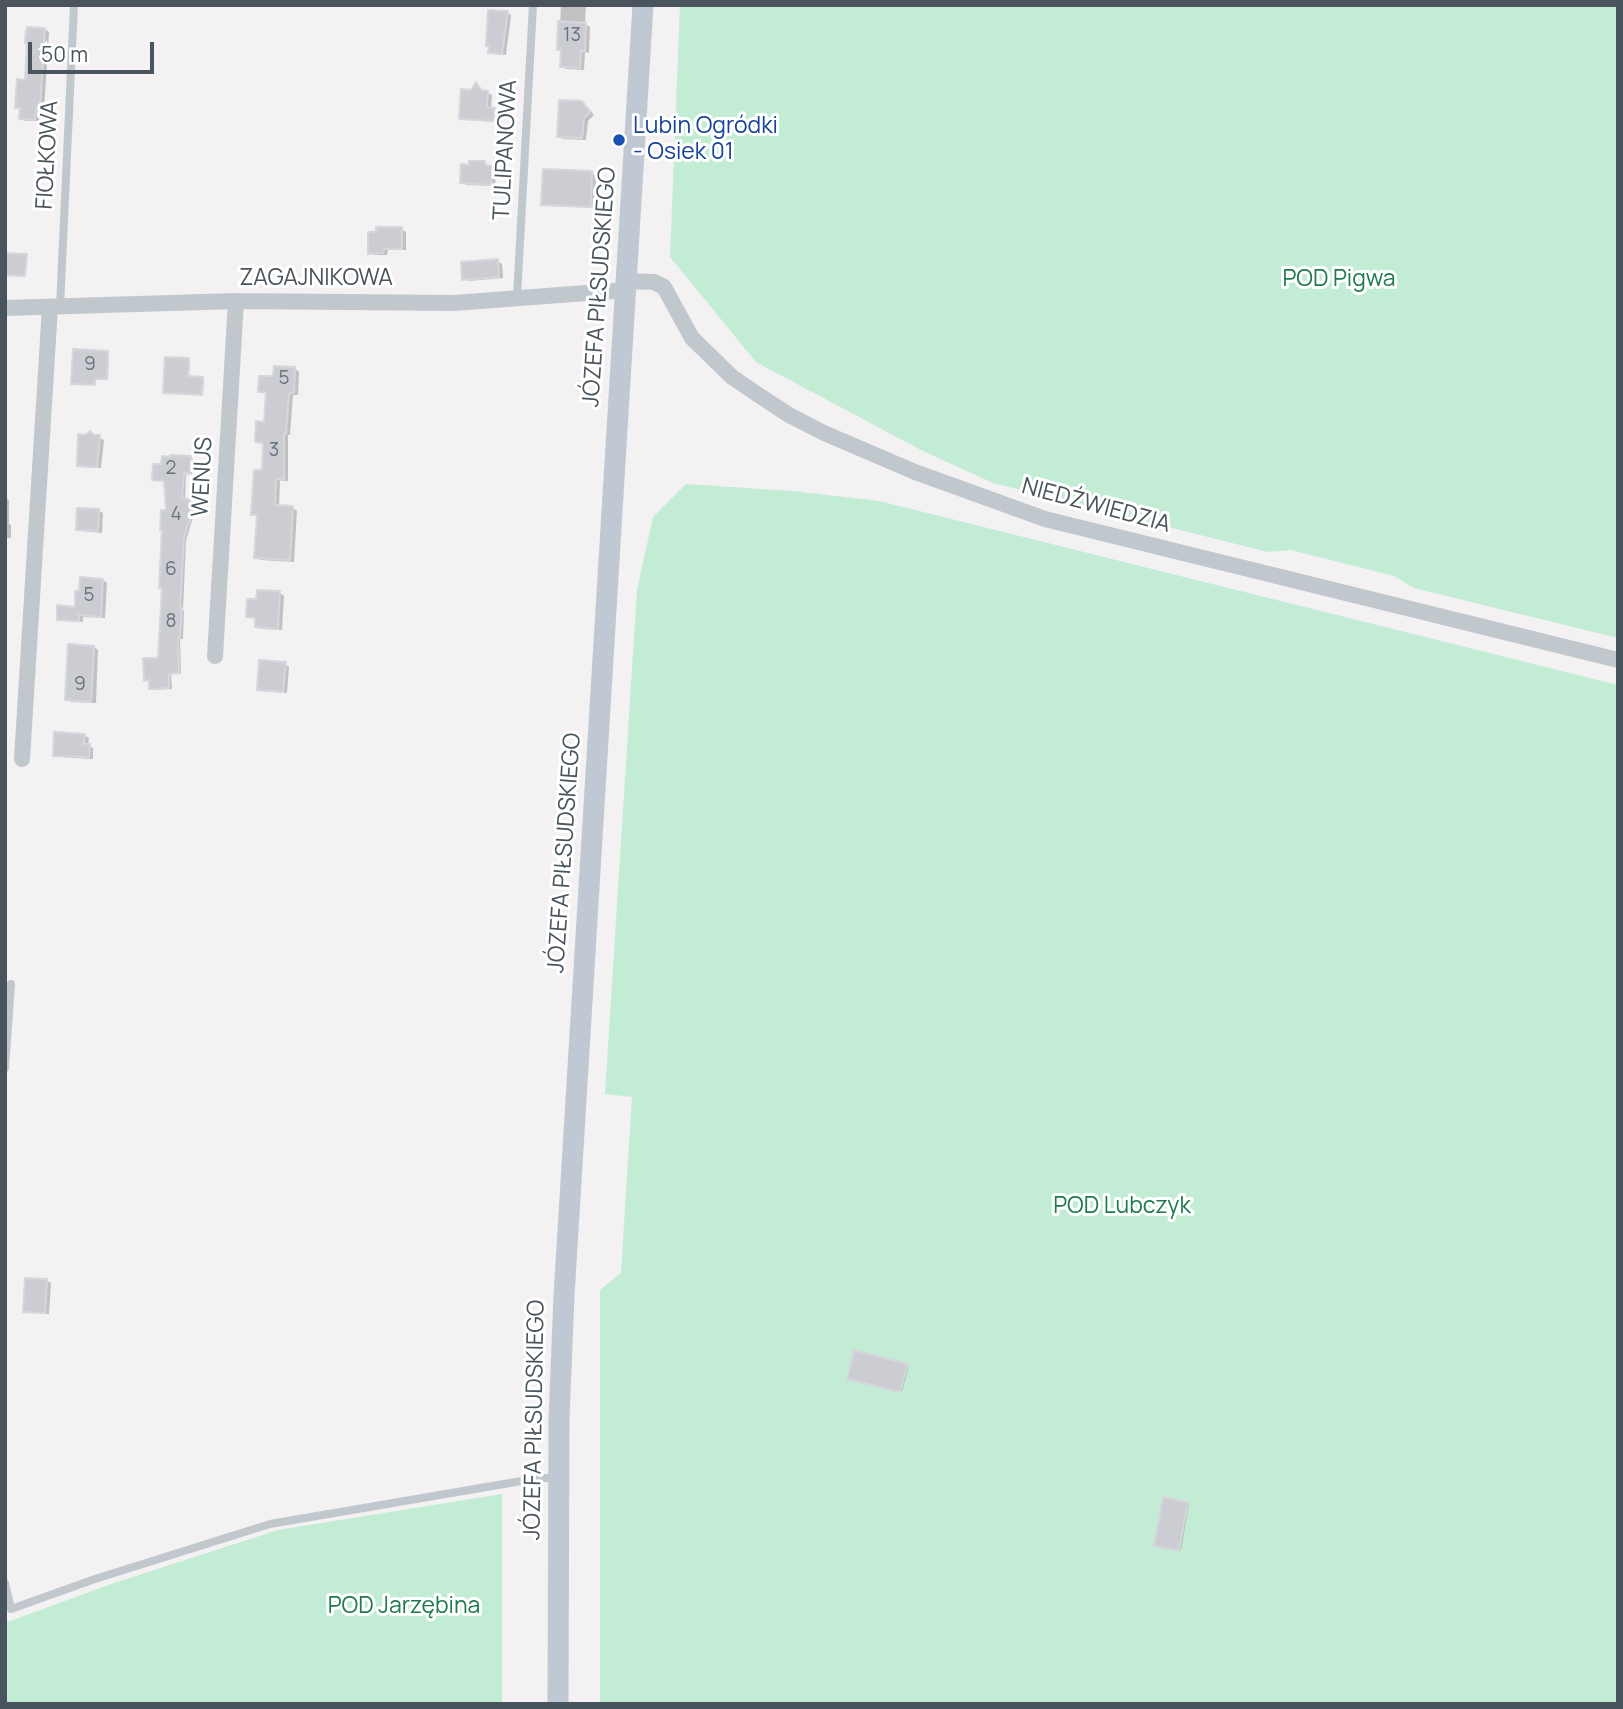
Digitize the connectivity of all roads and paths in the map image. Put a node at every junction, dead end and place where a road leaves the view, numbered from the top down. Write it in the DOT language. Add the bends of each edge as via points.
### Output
graph roads {
  1 [pos="74,5"];
  2 [pos="533,5"];
  3 [pos="643,5"];
  4 [pos="626,285"];
  5 [pos="517,297"];
  6 [pos="236,301"];
  7 [pos="55,307"];
  8 [pos="5,308"];
  9 [pos="215,656"];
  10 [pos="1618,660"];
  11 [pos="22,759"];
  12 [pos="11,984"];
  13 [pos="5,1068"];
  14 [pos="558,1478"];
  15 [pos="5,1583"];
  16 [pos="558,1704"];
  1 -- 7 [label="lane, FIOŁKOWA"];
  2 -- 5 [label="lane, TULIPANOWA"];
  3 -- 4 [label="street, JÓZEFA PIŁSUDSKIEGO"];
  4 -- 5 [label="street, ZAGAJNIKOWA"];
  4 -- 10 [label="street, NIEDŹWIEDZIA" via="654,282 664,286 692,338 732,377 789,415 915,472 1045,519"];
  4 -- 14 [label="street, JÓZEFA PIŁSUDSKIEGO" via="564,1296"];
  5 -- 6 [label="street, ZAGAJNIKOWA" via="454,303"];
  6 -- 7 [label="street, ZAGAJNIKOWA"];
  6 -- 9 [label="street, WENUS"];
  7 -- 8 [label="street, ZAGAJNIKOWA"];
  7 -- 11 [label="street"];
  12 -- 13 [label="lane"];
  14 -- 15 [label="lane" via="270,1524 11,1609"];
  14 -- 16 [label="street, JÓZEFA PIŁSUDSKIEGO"];
}
